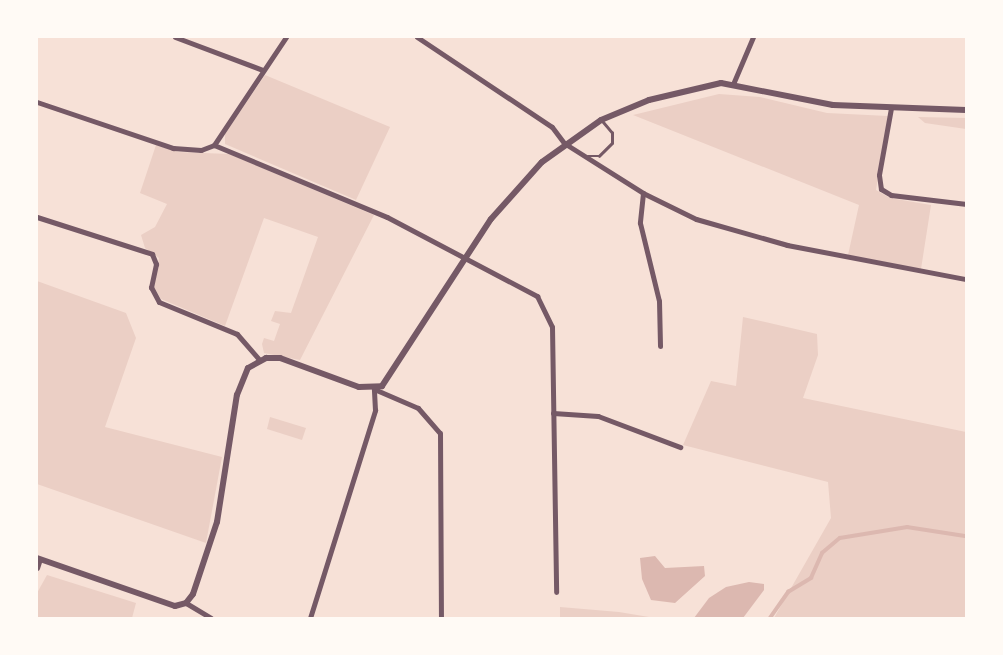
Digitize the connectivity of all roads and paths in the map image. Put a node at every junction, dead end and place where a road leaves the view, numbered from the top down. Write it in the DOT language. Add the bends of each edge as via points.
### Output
graph roads {
  1 [pos="175,37"];
  2 [pos="286,37"];
  3 [pos="417,37"];
  4 [pos="751,37"];
  5 [pos="263,70"];
  6 [pos="733,84"];
  7 [pos="37,102"];
  8 [pos="891,108"];
  9 [pos="966,110"];
  10 [pos="601,120"];
  11 [pos="564,143"];
  12 [pos="214,145"];
  13 [pos="588,156"];
  14 [pos="643,193"];
  15 [pos="966,204"];
  16 [pos="37,218"];
  17 [pos="463,257"];
  18 [pos="966,279"];
  19 [pos="660,346"];
  20 [pos="260,360"];
  21 [pos="374,389"];
  22 [pos="553,413"];
  23 [pos="680,447"];
  24 [pos="38,558"];
  25 [pos="37,568"];
  26 [pos="556,592"];
  27 [pos="186,603"];
  28 [pos="211,618"];
  29 [pos="310,618"];
  30 [pos="442,618"];
  1 -- 5 [label="street"];
  2 -- 5 [label="street"];
  3 -- 11 [label="street" via="552,127"];
  4 -- 6 [label="street"];
  5 -- 12 [label="street"];
  6 -- 8 [label="street" via="833,105"];
  6 -- 10 [label="street" via="675,92"];
  7 -- 12 [label="street" via="173,148 201,150"];
  8 -- 9 [label="street"];
  8 -- 15 [label="street" via="878,175 881,189 891,195"];
  10 -- 11 [label="street"];
  10 -- 13 [label="lane" via="612,133 612,143 599,156"];
  11 -- 13 [label="street"];
  11 -- 17 [label="street" via="520,183"];
  12 -- 17 [label="street" via="331,192"];
  13 -- 14 [label="street"];
  14 -- 18 [label="street" via="696,219 743,234"];
  14 -- 19 [label="street" via="640,223 659,301"];
  16 -- 20 [label="street" via="152,254 156,264 152,292 159,302 243,338"];
  17 -- 21 [label="street" via="389,379"];
  17 -- 22 [label="street" via="537,296 548,311"];
  20 -- 21 [label="street" via="280,358"];
  20 -- 27 [label="street" via="241,381 217,522"];
  21 -- 29 [label="street" via="375,410"];
  21 -- 30 [label="street" via="418,408 440,433"];
  22 -- 23 [label="street" via="598,416"];
  22 -- 26 [label="street"];
  24 -- 25 [label="street"];
  24 -- 27 [label="street" via="174,606"];
  27 -- 28 [label="street"];
}
